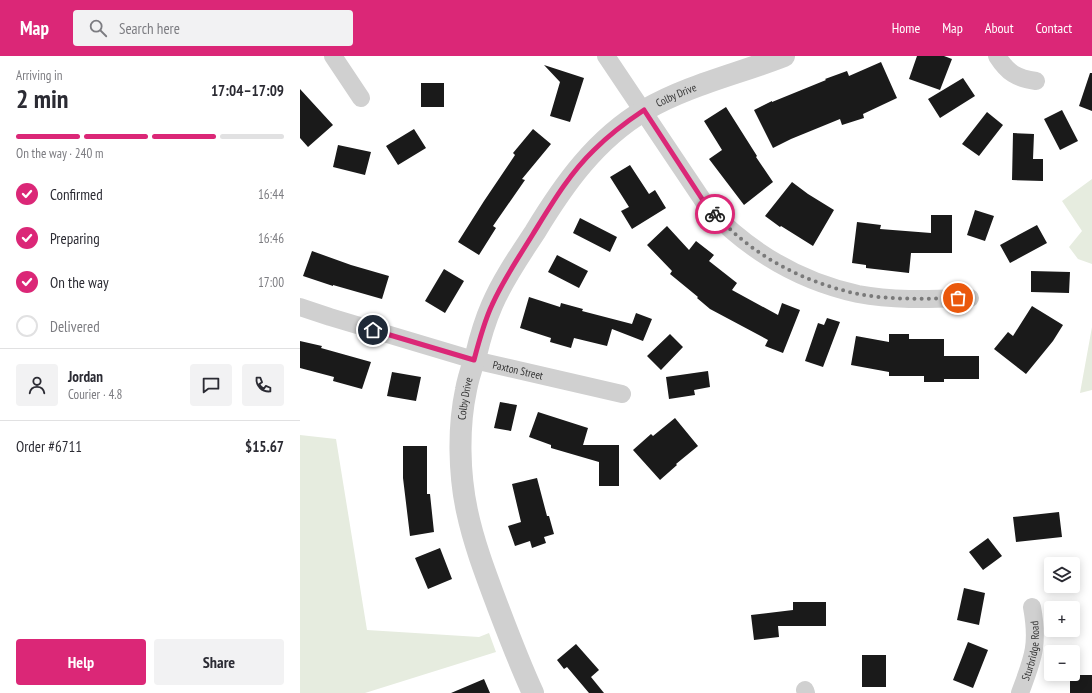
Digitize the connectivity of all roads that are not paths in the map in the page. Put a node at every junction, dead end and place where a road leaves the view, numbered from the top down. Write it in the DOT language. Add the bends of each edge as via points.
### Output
graph roads {
  1 [pos="333,56"];
  2 [pos="606,56"];
  3 [pos="784,56"];
  4 [pos="997,56"];
  5 [pos="1036,81"];
  6 [pos="360,98"];
  7 [pos="644,110"];
  8 [pos="970,298"];
  9 [pos="300,306"];
  10 [pos="474,360"];
  11 [pos="622,394"];
  12 [pos="1032,607"];
  13 [pos="533,693"];
  14 [pos="1020,693"];
  1 -- 6 [label="street"];
  2 -- 7 [label="street"];
  3 -- 7 [label="street, Colby Drive" via="687,90"];
  4 -- 5 [label="street" via="1012,74"];
  7 -- 8 [label="street" via="708,208 744,242 768,259 795,274 859,294 894,298"];
  7 -- 10 [label="street, Colby Drive" via="593,151 555,199 492,305"];
  9 -- 10 [label="street, Paxton Street"];
  10 -- 11 [label="street, Paxton Street"];
  10 -- 13 [label="street, Colby Drive" via="466,391 461,437 461,465 467,509 483,567"];
  12 -- 14 [label="street, Sturbridge Road" via="1036,643"];
}
